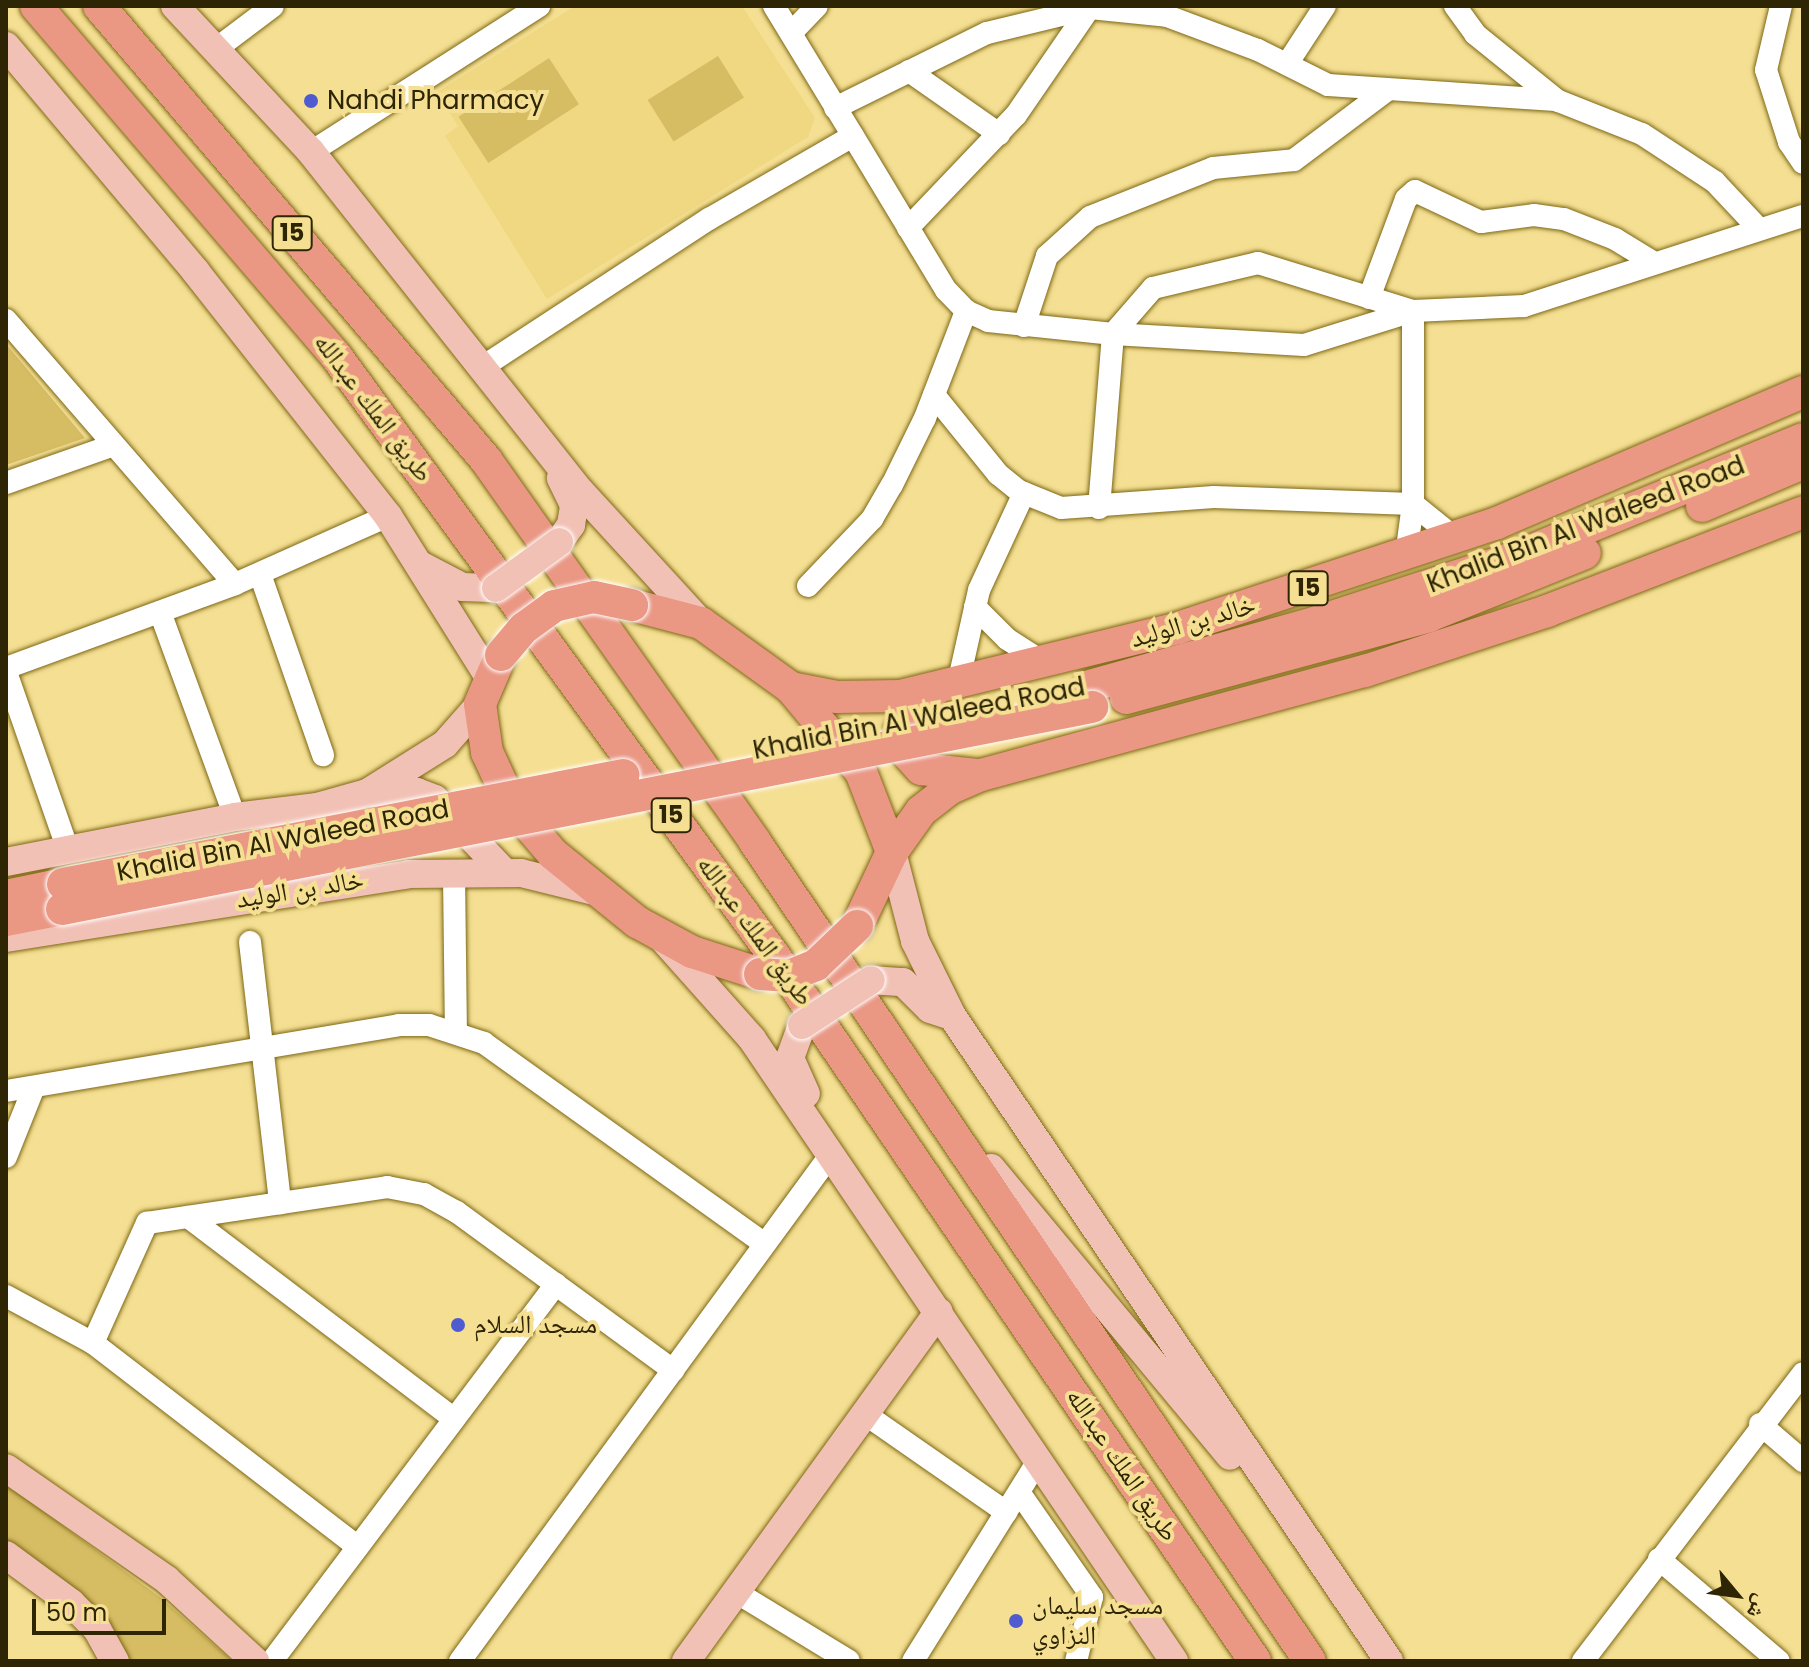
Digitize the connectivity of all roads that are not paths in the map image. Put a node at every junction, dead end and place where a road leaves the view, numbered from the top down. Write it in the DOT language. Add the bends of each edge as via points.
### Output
graph roads {
  1 [pos="36,6"];
  2 [pos="99,6"];
  3 [pos="175,6"];
  4 [pos="273,6"];
  5 [pos="539,6"];
  6 [pos="774,6"];
  7 [pos="817,6"];
  8 [pos="1325,6"];
  9 [pos="1455,6"];
  10 [pos="1781,6"];
  11 [pos="1090,7"];
  12 [pos="791,33"];
  13 [pos="6,46"];
  14 [pos="216,49"];
  15 [pos="1287,64"];
  16 [pos="909,71"];
  17 [pos="1386,91"];
  18 [pos="1558,101"];
  19 [pos="835,108"];
  20 [pos="999,134"];
  21 [pos="853,136"];
  22 [pos="311,152"];
  23 [pos="1803,163"];
  24 [pos="1803,216"];
  25 [pos="908,228"];
  26 [pos="1759,229"];
  27 [pos="1653,262"];
  28 [pos="1369,298"];
  29 [pos="966,311"];
  30 [pos="1413,311"];
  31 [pos="6,320"];
  32 [pos="1024,326"];
  33 [pos="1113,334"];
  34 [pos="484,366"];
  35 [pos="1803,392"];
  36 [pos="934,395"];
  37 [pos="1803,439"];
  38 [pos="547,444"];
  39 [pos="114,445"];
  40 [pos="1803,463"];
  41 [pos="6,483"];
  42 [pos="1024,493"];
  43 [pos="1413,504"];
  44 [pos="1099,508"];
  45 [pos="1803,512"];
  46 [pos="388,516"];
  47 [pos="1455,538"];
  48 [pos="1406,556"];
  49 [pos="417,562"];
  50 [pos="260,574"];
  51 [pos="235,584"];
  52 [pos="808,586"];
  53 [pos="975,607"];
  54 [pos="160,612"];
  55 [pos="701,623"];
  56 [pos="1043,662"];
  57 [pos="6,670"];
  58 [pos="490,679"];
  59 [pos="948,686"];
  60 [pos="791,688"];
  61 [pos="1091,696"];
  62 [pos="323,755"];
  63 [pos="981,775"];
  64 [pos="367,793"];
  65 [pos="235,817"];
  66 [pos="68,850"];
  67 [pos="892,852"];
  68 [pos="6,862"];
  69 [pos="504,872"];
  70 [pos="454,874"];
  71 [pos="594,891"];
  72 [pos="6,896"];
  73 [pos="62,897"];
  74 [pos="6,920"];
  75 [pos="659,936"];
  76 [pos="6,938"];
  77 [pos="250,942"];
  78 [pos="952,1016"];
  79 [pos="456,1031"];
  80 [pos="262,1051"];
  81 [pos="905,1065"];
  82 [pos="34,1087"];
  83 [pos="6,1091"];
  84 [pos="809,1122"];
  85 [pos="831,1154"];
  86 [pos="6,1157"];
  87 [pos="280,1203"];
  88 [pos="188,1217"];
  89 [pos="765,1244"];
  90 [pos="556,1284"];
  91 [pos="6,1296"];
  92 [pos="939,1312"];
  93 [pos="93,1343"];
  94 [pos="673,1370"];
  95 [pos="1803,1373"];
  96 [pos="865,1414"];
  97 [pos="454,1419"];
  98 [pos="1760,1424"];
  99 [pos="1038,1461"];
  100 [pos="1803,1461"];
  101 [pos="6,1468"];
  102 [pos="1019,1492"];
  103 [pos="1006,1512"];
  104 [pos="358,1547"];
  105 [pos="6,1555"];
  106 [pos="1659,1559"];
  107 [pos="1340,1589"];
  108 [pos="736,1592"];
  109 [pos="113,1661"];
  110 [pos="255,1661"];
  111 [pos="272,1661"];
  112 [pos="460,1661"];
  113 [pos="686,1661"];
  114 [pos="849,1661"];
  115 [pos="913,1661"];
  116 [pos="1076,1661"];
  117 [pos="1174,1661"];
  118 [pos="1255,1661"];
  119 [pos="1310,1661"];
  120 [pos="1389,1661"];
  121 [pos="1583,1661"];
  122 [pos="1779,1661"];
  1 -- 118 [label="highway, طريق الملك عبدالله / 15" via="336,356 775,957"];
  2 -- 81 [label="highway, طريق الملك عبدالله / 15" via="486,460"];
  3 -- 14 [label="main road"];
  4 -- 14 [label="street"];
  5 -- 22 [label="street"];
  6 -- 12 [label="street"];
  7 -- 12 [label="street"];
  8 -- 15 [label="street"];
  9 -- 18 [label="street" via="1475,34"];
  10 -- 23 [label="street" via="1766,70 1789,142"];
  11 -- 15 [label="street" via="1167,16"];
  11 -- 16 [label="street" via="987,33"];
  11 -- 20 [label="street"];
  12 -- 19 [label="street"];
  13 -- 46 [label="main road" via="196,272"];
  14 -- 22 [label="main road"];
  15 -- 17 [label="street" via="1328,85"];
  16 -- 19 [label="street"];
  16 -- 20 [label="street"];
  17 -- 18 [label="street"];
  17 -- 32 [label="street" via="1294,160 1213,168 1090,217 1047,256"];
  18 -- 26 [label="street" via="1642,134 1715,182"];
  19 -- 21 [label="street"];
  20 -- 25 [label="street"];
  21 -- 25 [label="street"];
  21 -- 34 [label="street" via="709,219"];
  22 -- 34 [label="main road"];
  24 -- 26 [label="street"];
  25 -- 29 [label="street"];
  26 -- 27 [label="street"];
  27 -- 28 [label="street" via="1615,239 1564,219 1534,215 1481,222 1415,191 1406,199"];
  27 -- 30 [label="street" via="1524,306"];
  28 -- 30 [label="street"];
  28 -- 33 [label="street" via="1258,263 1153,288"];
  29 -- 32 [label="street" via="988,321"];
  29 -- 36 [label="street"];
  30 -- 33 [label="street" via="1304,345"];
  30 -- 43 [label="street"];
  31 -- 39 [label="street"];
  32 -- 33 [label="street"];
  33 -- 44 [label="street"];
  34 -- 38 [label="main road"];
  35 -- 47 [label="highway, خالد بن الوليد / 15" via="1600,482"];
  36 -- 42 [label="street" via="970,445"];
  36 -- 52 [label="street" via="872,519"];
  37 -- 61 [label="highway, Khalid Bin Al Waleed Road" via="1513,558"];
  38 -- 49 [label="main road, bridge" via="574,505 571,525 559,542 496,588 450,583"];
  38 -- 55 [label="main road" via="580,491"];
  39 -- 41 [label="street"];
  39 -- 51 [label="street"];
  40 -- 61 [label="highway, Khalid Bin Al Waleed Road" via="1429,616"];
  42 -- 44 [label="street" via="1061,508"];
  42 -- 53 [label="street" via="995,548"];
  43 -- 44 [label="street" via="1214,497"];
  43 -- 47 [label="street"];
  43 -- 48 [label="street"];
  45 -- 63 [label="highway, خالد بن الوليد / 15" via="1547,611 1365,671"];
  46 -- 49 [label="main road"];
  46 -- 50 [label="street"];
  47 -- 48 [label="highway, خالد بن الوليد / 15"];
  48 -- 56 [label="highway, خالد بن الوليد / 15" via="1178,628"];
  49 -- 58 [label="main road"];
  50 -- 51 [label="street"];
  50 -- 62 [label="street"];
  51 -- 54 [label="street"];
  53 -- 56 [label="street" via="1007,639"];
  53 -- 59 [label="street"];
  54 -- 57 [label="street"];
  54 -- 65 [label="street"];
  55 -- 58 [label="highway, خالد بن الوليد / 15, bridge" via="594,597 554,606 524,628"];
  55 -- 60 [label="highway, خالد بن الوليد / 15"];
  56 -- 59 [label="highway, خالد بن الوليد / 15"];
  57 -- 66 [label="street"];
  58 -- 64 [label="main road, خالد بن الوليد" via="445,744"];
  58 -- 71 [label="highway, خالد بن الوليد / 15" via="487,752 499,786 553,854"];
  59 -- 60 [label="highway, خالد بن الوليد / 15" via="900,696 837,697"];
  59 -- 63 [label="highway, 15" via="910,711 900,731 902,748 921,769"];
  60 -- 67 [label="highway, خالد بن الوليد / 15" via="861,772"];
  61 -- 73 [label="highway, Khalid Bin Al Waleed Road, bridge"];
  63 -- 67 [label="highway, خالد بن الوليد / 15" via="949,789 921,811"];
  64 -- 65 [label="main road, خالد بن الوليد" via="317,807"];
  64 -- 69 [label="main road" via="417,792 435,799"];
  65 -- 66 [label="main road, خالد بن الوليد"];
  66 -- 68 [label="main road, خالد بن الوليد"];
  67 -- 75 [label="highway, خالد بن الوليد / 15, bridge" via="857,926 816,965 789,976 760,974"];
  67 -- 78 [label="main road" via="915,941"];
  69 -- 70 [label="main road, خالد بن الوليد"];
  69 -- 71 [label="main road, خالد بن الوليد" via="544,876"];
  70 -- 76 [label="main road, خالد بن الوليد" via="352,882"];
  70 -- 79 [label="street"];
  71 -- 75 [label="highway, خالد بن الوليد / 15"];
  72 -- 73 [label="highway, Khalid Bin Al Waleed Road"];
  73 -- 74 [label="highway, Khalid Bin Al Waleed Road"];
  75 -- 84 [label="main road" via="752,1039"];
  77 -- 80 [label="street"];
  78 -- 84 [label="main road, bridge" via="930,1009 903,982 871,980 802,1025 790,1058 805,1091"];
  78 -- 107 [label="main road"];
  79 -- 80 [label="street" via="399,1025"];
  79 -- 89 [label="street" via="484,1043"];
  80 -- 82 [label="street"];
  80 -- 87 [label="street"];
  81 -- 107 [label="main road"];
  81 -- 119 [label="highway, طريق الملك عبدالله / 15"];
  82 -- 83 [label="street"];
  82 -- 86 [label="street"];
  84 -- 85 [label="main road"];
  85 -- 89 [label="street"];
  85 -- 92 [label="main road"];
  87 -- 88 [label="street"];
  87 -- 90 [label="street" via="387,1187 424,1194"];
  88 -- 93 [label="street" via="147,1223"];
  88 -- 97 [label="street"];
  89 -- 94 [label="street"];
  90 -- 94 [label="street"];
  90 -- 97 [label="street"];
  91 -- 93 [label="street"];
  92 -- 96 [label="main road"];
  92 -- 99 [label="main road"];
  93 -- 104 [label="street"];
  94 -- 112 [label="street"];
  95 -- 98 [label="street"];
  96 -- 103 [label="street"];
  96 -- 108 [label="main road"];
  97 -- 104 [label="street"];
  98 -- 100 [label="street"];
  98 -- 106 [label="street"];
  99 -- 102 [label="street"];
  99 -- 117 [label="main road"];
  101 -- 110 [label="main road" via="167,1580"];
  102 -- 103 [label="street"];
  102 -- 116 [label="street" via="1092,1597"];
  103 -- 115 [label="street"];
  104 -- 111 [label="street"];
  105 -- 109 [label="main road" via="71,1603 97,1629"];
  106 -- 121 [label="street"];
  106 -- 122 [label="street"];
  107 -- 120 [label="main road"];
  108 -- 113 [label="main road"];
  108 -- 114 [label="street"];
}
